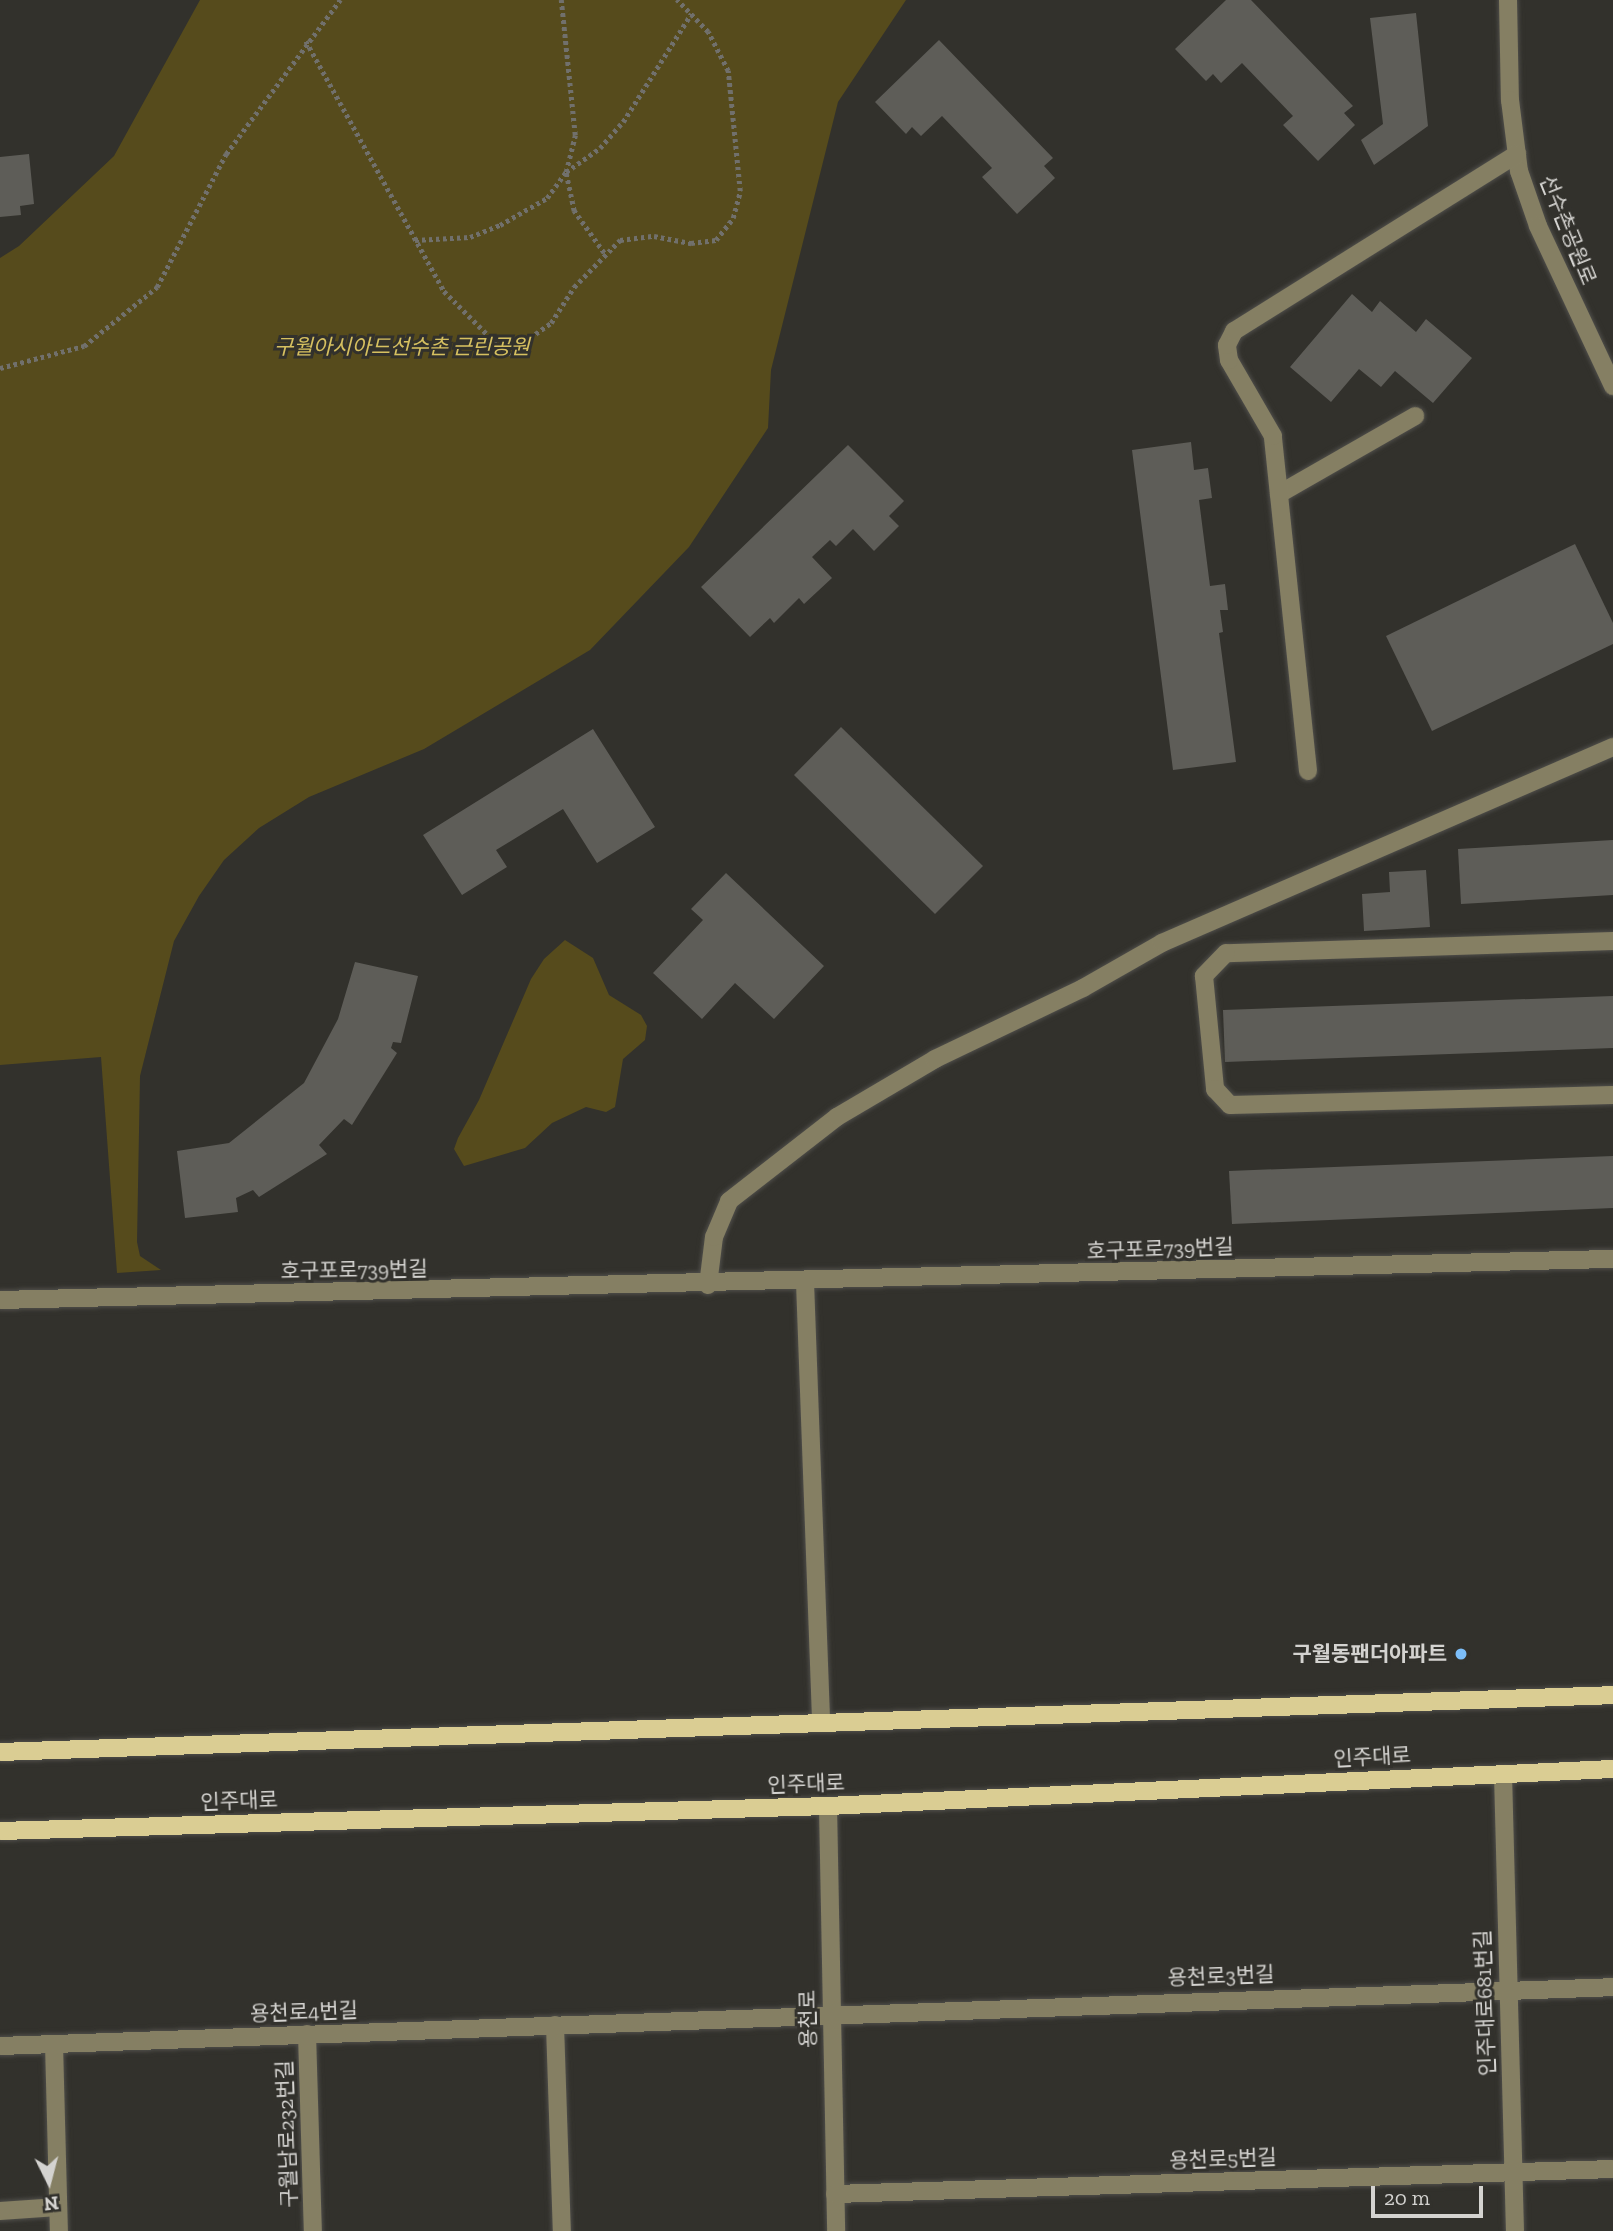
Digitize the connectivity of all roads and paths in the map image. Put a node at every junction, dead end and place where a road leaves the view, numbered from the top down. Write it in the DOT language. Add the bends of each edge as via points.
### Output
graph roads {
  1 [pos="340,0"];
  2 [pos="561,0"];
  3 [pos="677,0"];
  4 [pos="1508,0"];
  5 [pos="691,14"];
  6 [pos="306,41"];
  7 [pos="1517,154"];
  8 [pos="566,172"];
  9 [pos="415,240"];
  10 [pos="604,253"];
  11 [pos="0,368"];
  12 [pos="1613,386"];
  13 [pos="1415,416"];
  14 [pos="1279,494"];
  15 [pos="1613,747"];
  16 [pos="1308,771"];
  17 [pos="1613,941"];
  18 [pos="1613,1096"];
  19 [pos="1613,1259"];
  20 [pos="805,1282"];
  21 [pos="708,1285"];
  22 [pos="0,1300"];
  23 [pos="1613,1695"];
  24 [pos="821,1723"];
  25 [pos="0,1752"];
  26 [pos="1613,1769"];
  27 [pos="1503,1774"];
  28 [pos="828,1806"];
  29 [pos="0,1831"];
  30 [pos="1613,1987"];
  31 [pos="1506,1988"];
  32 [pos="830,2014"];
  33 [pos="555,2025"];
  34 [pos="307,2035"];
  35 [pos="54,2044"];
  36 [pos="0,2046"];
  37 [pos="1613,2169"];
  38 [pos="1513,2172"];
  39 [pos="835,2194"];
  40 [pos="58,2207"];
  41 [pos="0,2211"];
  42 [pos="59,2231"];
  43 [pos="313,2231"];
  44 [pos="562,2231"];
  45 [pos="836,2231"];
  46 [pos="1515,2231"];
  1 -- 6 [label="path"];
  2 -- 8 [label="path" via="575,135"];
  3 -- 5 [label="path"];
  4 -- 7 [label="street, 선수촌공원로" via="1510,100"];
  5 -- 8 [label="path" via="624,122 600,148"];
  5 -- 10 [label="path" via="708,32 728,71 740,191 733,218 716,240 691,243 654,236 620,240"];
  6 -- 9 [label="path"];
  6 -- 11 [label="path" via="226,154 158,287 84,345"];
  7 -- 12 [label="street, 선수촌공원로" via="1538,226"];
  7 -- 14 [label="street" via="1234,331 1227,345 1229,360 1273,436"];
  8 -- 9 [label="path" via="547,198 500,225 470,237"];
  8 -- 10 [label="path" via="574,211"];
  9 -- 10 [label="path" via="444,291 508,354 551,323"];
  13 -- 14 [label="street"];
  14 -- 16 [label="street"];
  15 -- 21 [label="street" via="1162,943 1083,988 935,1059 836,1117 729,1201 714,1237"];
  17 -- 18 [label="street" via="1226,953 1204,976 1214,1090 1230,1105"];
  19 -- 20 [label="street, 호구포로739번길"];
  20 -- 21 [label="street, 호구포로739번길"];
  20 -- 24 [label="street"];
  21 -- 22 [label="street, 호구포로739번길"];
  23 -- 24 [label="main road"];
  24 -- 25 [label="main road"];
  26 -- 27 [label="main road, 인주대로"];
  27 -- 28 [label="main road, 인주대로"];
  27 -- 31 [label="street, 인주대로681번길"];
  28 -- 29 [label="main road, 인주대로"];
  28 -- 32 [label="street, 용천로"];
  30 -- 31 [label="street, 용천로3번길"];
  31 -- 32 [label="street, 용천로3번길"];
  31 -- 38 [label="street, 인주대로681번길"];
  32 -- 33 [label="street, 용천로4번길"];
  32 -- 39 [label="street, 용천로"];
  33 -- 34 [label="street, 용천로4번길"];
  33 -- 44 [label="street"];
  34 -- 35 [label="street, 용천로4번길"];
  34 -- 43 [label="street, 구월남로232번길"];
  35 -- 36 [label="street, 용천로4번길"];
  35 -- 40 [label="street"];
  37 -- 38 [label="street, 용천로5번길"];
  38 -- 39 [label="street, 용천로5번길"];
  38 -- 46 [label="street, 인주대로681번길"];
  39 -- 45 [label="street, 용천로"];
  40 -- 41 [label="street"];
  40 -- 42 [label="street"];
}
